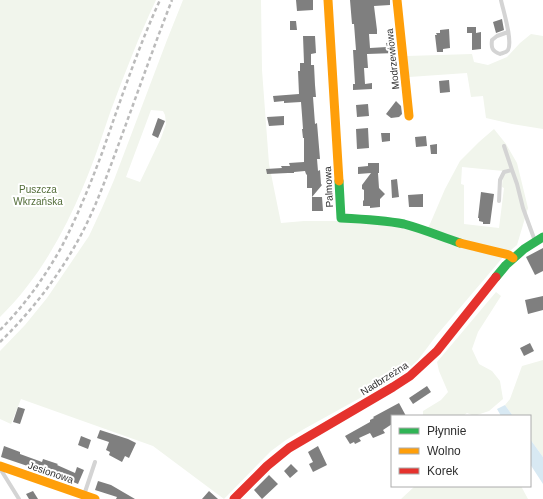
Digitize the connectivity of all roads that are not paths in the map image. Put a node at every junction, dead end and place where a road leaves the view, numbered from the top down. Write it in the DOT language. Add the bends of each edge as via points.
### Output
graph roads {
  1 [pos="328,0"];
  2 [pos="397,0"];
  3 [pos="501,0"];
  4 [pos="508,32"];
  5 [pos="409,116"];
  6 [pos="504,146"];
  7 [pos="512,170"];
  8 [pos="499,201"];
  9 [pos="539,239"];
  10 [pos="513,258"];
  11 [pos="95,462"];
  12 [pos="0,467"];
  13 [pos="84,495"];
  14 [pos="19,499"];
  15 [pos="94,499"];
  16 [pos="234,499"];
  1 -- 10 [label="street, Palmowa" via="341,218 402,224"];
  2 -- 5 [label="street, Modrzewiowa"];
  3 -- 4 [label="lane"];
  4 -- 4 [label="lane" via="492,40 492,50 500,54 508,49"];
  6 -- 7 [label="lane"];
  7 -- 8 [label="lane" via="504,172 500,180"];
  7 -- 9 [label="lane" via="523,208"];
  9 -- 10 [label="street, Nadbrzeżna"];
  10 -- 16 [label="street, Nadbrzeżna" via="437,351 410,376 289,448 259,473"];
  11 -- 13 [label="lane"];
  12 -- 13 [label="street, Jesionowa"];
  12 -- 14 [label="lane"];
  13 -- 15 [label="street, Jesionowa"];
}
